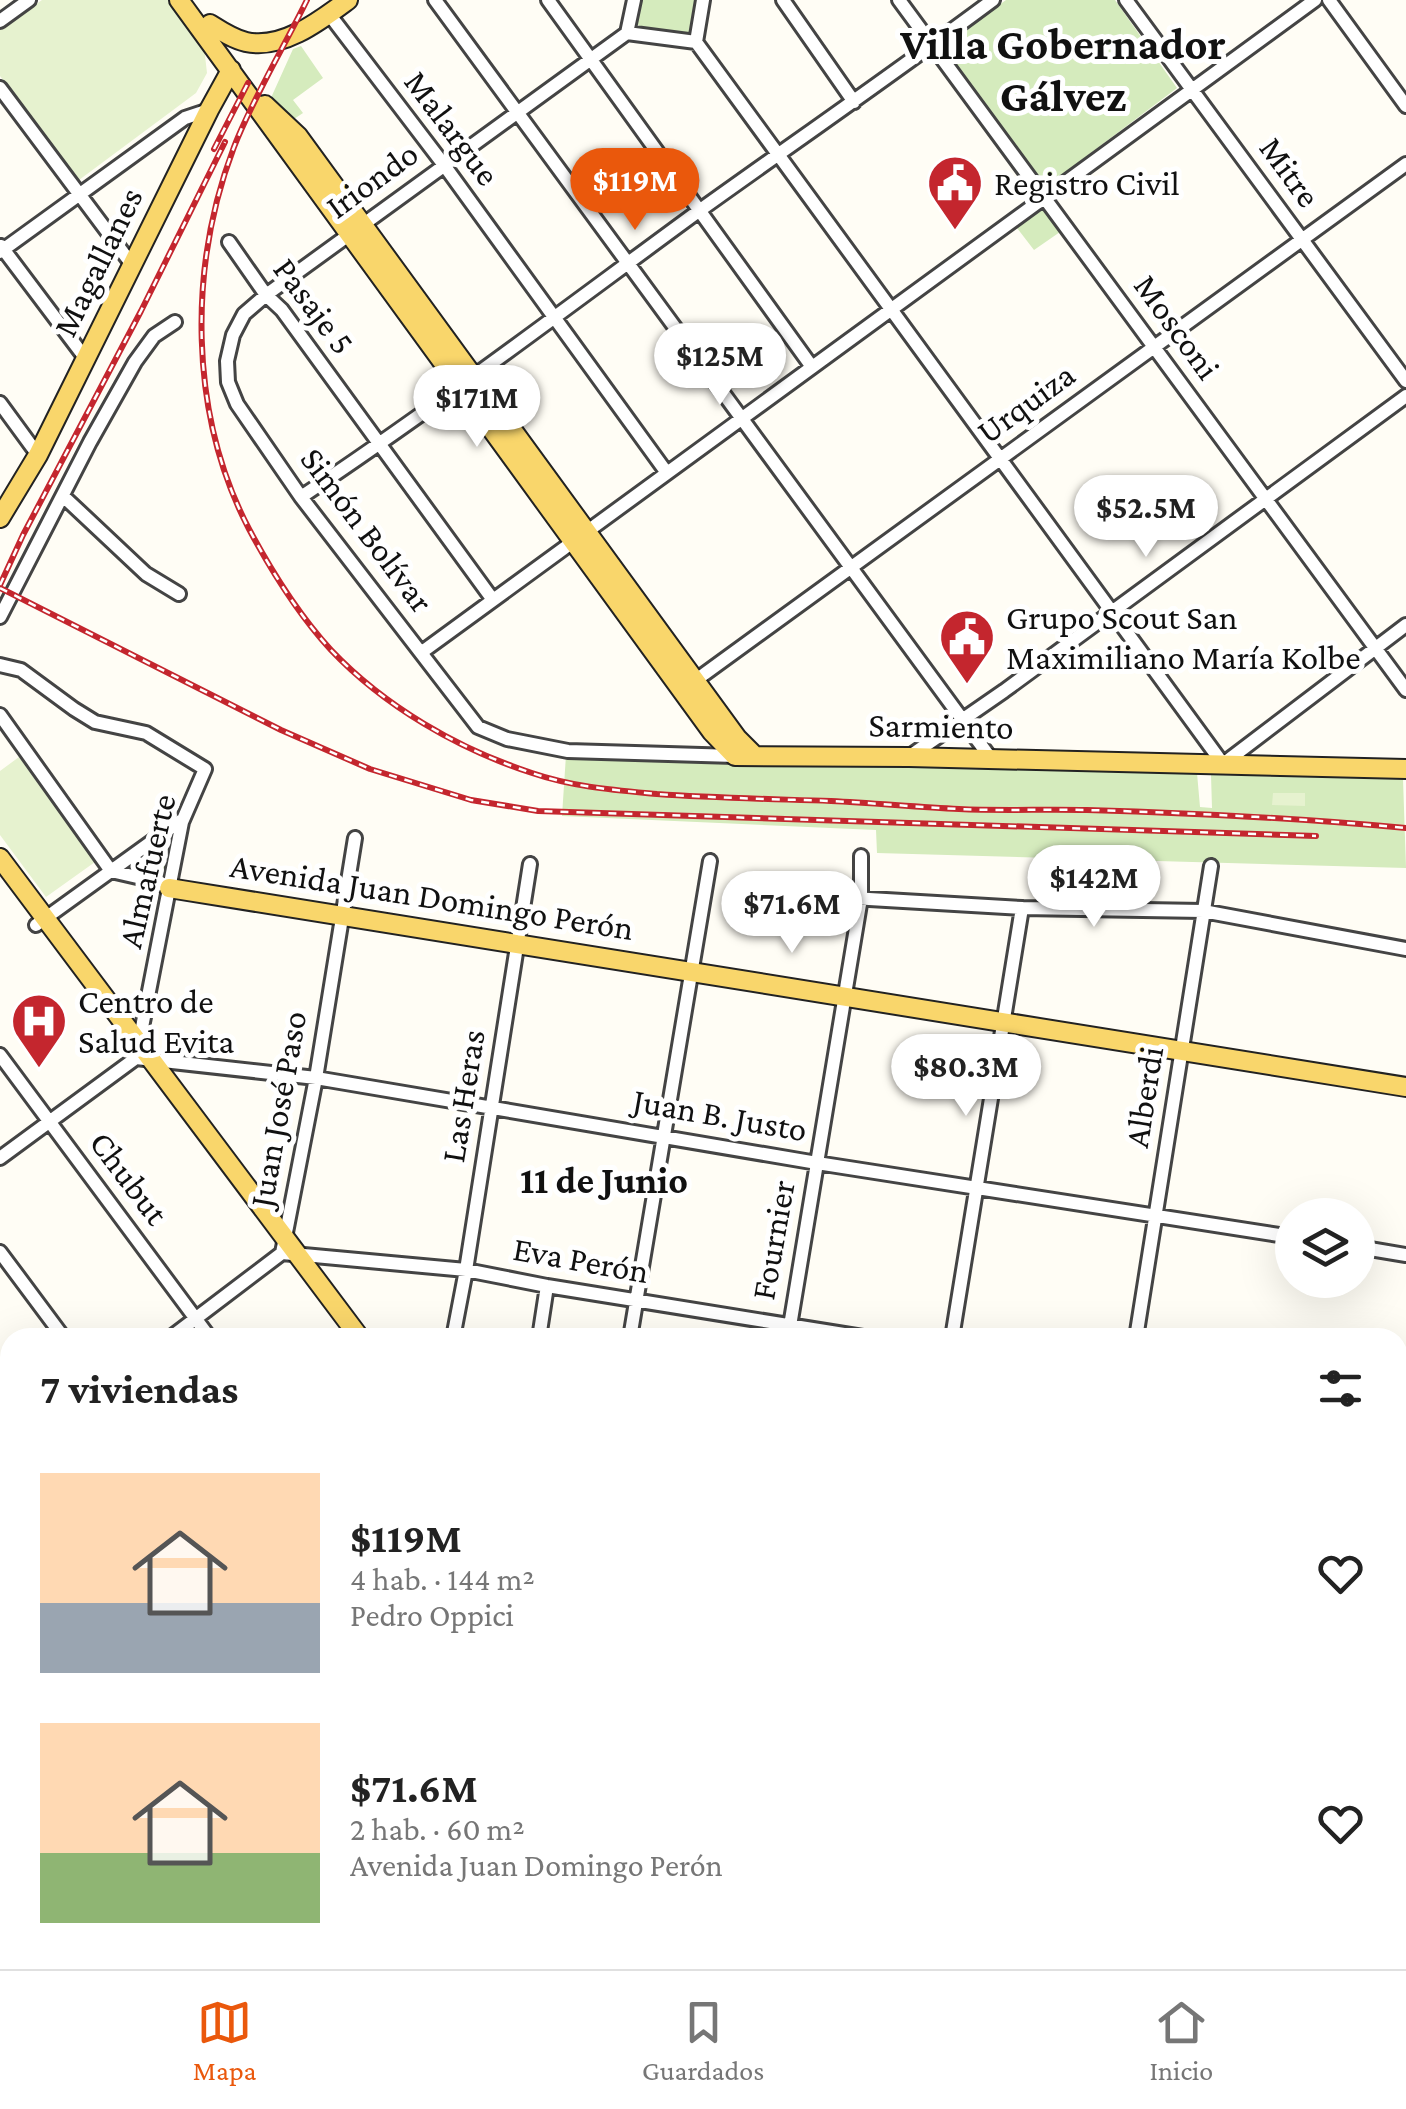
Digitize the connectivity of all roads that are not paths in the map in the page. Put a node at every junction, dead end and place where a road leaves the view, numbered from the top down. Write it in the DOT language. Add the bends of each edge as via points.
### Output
graph roads {
  1 [pos="29,0"];
  2 [pos="179,0"];
  3 [pos="192,0"];
  4 [pos="348,0"];
  5 [pos="434,0"];
  6 [pos="548,0"];
  7 [pos="634,0"];
  8 [pos="703,0"];
  9 [pos="783,0"];
  10 [pos="899,0"];
  11 [pos="992,0"];
  12 [pos="1126,0"];
  13 [pos="1315,0"];
  14 [pos="1329,0"];
  15 [pos="329,14"];
  16 [pos="0,21"];
  17 [pos="210,24"];
  18 [pos="627,33"];
  19 [pos="696,42"];
  20 [pos="264,43"];
  21 [pos="932,46"];
  22 [pos="590,59"];
  23 [pos="233,67"];
  24 [pos="0,88"];
  25 [pos="1192,90"];
  26 [pos="854,102"];
  27 [pos="1406,106"];
  28 [pos="209,110"];
  29 [pos="517,112"];
  30 [pos="779,156"];
  31 [pos="1406,164"];
  32 [pos="444,165"];
  33 [pos="78,195"];
  34 [pos="1044,198"];
  35 [pos="699,212"];
  36 [pos="355,229"];
  37 [pos="1302,240"];
  38 [pos="230,242"];
  39 [pos="1,248"];
  40 [pos="628,264"];
  41 [pos="133,266"];
  42 [pos="266,294"];
  43 [pos="891,309"];
  44 [pos="554,318"];
  45 [pos="175,322"];
  46 [pos="1154,347"];
  47 [pos="86,359"];
  48 [pos="227,362"];
  49 [pos="812,367"];
  50 [pos="1406,380"];
  51 [pos="468,382"];
  52 [pos="1406,396"];
  53 [pos="0,403"];
  54 [pos="741,419"];
  55 [pos="379,445"];
  56 [pos="38,455"];
  57 [pos="1000,459"];
  58 [pos="667,473"];
  59 [pos="63,496"];
  60 [pos="300,497"];
  61 [pos="1266,499"];
  62 [pos="0,518"];
  63 [pos="580,536"];
  64 [pos="850,568"];
  65 [pos="180,594"];
  66 [pos="492,600"];
  67 [pos="1112,611"];
  68 [pos="0,617"];
  69 [pos="1406,625"];
  70 [pos="1375,648"];
  71 [pos="422,652"];
  72 [pos="0,664"];
  73 [pos="689,686"];
  74 [pos="1406,690"];
  75 [pos="0,715"];
  76 [pos="963,720"];
  77 [pos="478,727"];
  78 [pos="744,755"];
  79 [pos="909,757"];
  80 [pos="992,760"];
  81 [pos="1223,764"];
  82 [pos="1406,769"];
  83 [pos="183,818"];
  84 [pos="355,838"];
  85 [pos="861,856"];
  86 [pos="0,858"];
  87 [pos="710,861"];
  88 [pos="530,864"];
  89 [pos="1210,866"];
  90 [pos="111,871"];
  91 [pos="0,877"];
  92 [pos="166,883"];
  93 [pos="784,894"];
  94 [pos="861,898"];
  95 [pos="1022,908"];
  96 [pos="343,911"];
  97 [pos="1204,911"];
  98 [pos="41,922"];
  99 [pos="518,940"];
  100 [pos="1406,949"];
  101 [pos="692,968"];
  102 [pos="845,993"];
  103 [pos="1005,1018"];
  104 [pos="1182,1047"];
  105 [pos="0,1054"];
  106 [pos="142,1054"];
  107 [pos="316,1078"];
  108 [pos="1406,1080"];
  109 [pos="1406,1088"];
  110 [pos="492,1107"];
  111 [pos="50,1122"];
  112 [pos="664,1136"];
  113 [pos="0,1158"];
  114 [pos="817,1163"];
  115 [pos="976,1187"];
  116 [pos="1156,1216"];
  117 [pos="1275,1234"];
  118 [pos="288,1248"];
  119 [pos="1375,1250"];
  120 [pos="0,1252"];
  121 [pos="1406,1255"];
  122 [pos="466,1270"];
  123 [pos="547,1286"];
  124 [pos="636,1300"];
  125 [pos="196,1318"];
  126 [pos="57,1328"];
  127 [pos="183,1328"];
  128 [pos="203,1328"];
  129 [pos="340,1328"];
  130 [pos="352,1328"];
  131 [pos="455,1328"];
  132 [pos="541,1328"];
  133 [pos="632,1328"];
  134 [pos="773,1328"];
  135 [pos="789,1328"];
  136 [pos="954,1328"];
  137 [pos="1138,1328"];
  1 -- 16 [label="street"];
  2 -- 23 [label="main road"];
  3 -- 17 [label="main road"];
  4 -- 15 [label="main road, Magallanes"];
  5 -- 29 [label="street"];
  6 -- 22 [label="street"];
  7 -- 18 [label="street"];
  8 -- 19 [label="street"];
  9 -- 26 [label="street"];
  10 -- 21 [label="street, Mosconi"];
  11 -- 21 [label="street"];
  12 -- 25 [label="street, Mitre"];
  13 -- 25 [label="street"];
  14 -- 27 [label="street"];
  15 -- 20 [label="main road, Magallanes" via="297,34"];
  15 -- 32 [label="street, Malargue"];
  17 -- 20 [label="main road"];
  17 -- 23 [label="main road"];
  18 -- 19 [label="street"];
  18 -- 22 [label="street, Iriondo"];
  19 -- 30 [label="street"];
  20 -- 23 [label="main road, Magallanes"];
  21 -- 26 [label="street"];
  21 -- 34 [label="street, Mosconi"];
  22 -- 29 [label="street, Iriondo"];
  22 -- 35 [label="street"];
  23 -- 28 [label="main road, Magallanes"];
  23 -- 36 [label="main road"];
  24 -- 33 [label="street"];
  25 -- 34 [label="street"];
  25 -- 37 [label="street, Mitre"];
  26 -- 30 [label="street"];
  28 -- 33 [label="street" via="185,118"];
  28 -- 41 [label="main road, Magallanes"];
  29 -- 32 [label="street, Iriondo"];
  29 -- 40 [label="street"];
  30 -- 35 [label="street"];
  30 -- 43 [label="street"];
  31 -- 37 [label="street, Urquiza"];
  32 -- 36 [label="street, Iriondo"];
  32 -- 44 [label="street, Malargue"];
  33 -- 39 [label="street"];
  33 -- 41 [label="street"];
  34 -- 43 [label="street"];
  34 -- 46 [label="street, Mosconi"];
  35 -- 40 [label="street"];
  35 -- 49 [label="street"];
  36 -- 42 [label="street, Iriondo"];
  36 -- 51 [label="main road"];
  37 -- 46 [label="street, Urquiza"];
  37 -- 50 [label="street, Mitre"];
  38 -- 42 [label="street, Pasaje 5"];
  39 -- 47 [label="street"];
  40 -- 44 [label="street"];
  40 -- 54 [label="street"];
  41 -- 47 [label="main road, Magallanes"];
  42 -- 48 [label="street, Iriondo" via="244,314"];
  42 -- 55 [label="street, Pasaje 5"];
  43 -- 49 [label="street"];
  43 -- 57 [label="street"];
  44 -- 51 [label="street"];
  44 -- 58 [label="street, Malargue"];
  45 -- 59 [label="street" via="154,336 136,362"];
  46 -- 57 [label="street, Urquiza"];
  46 -- 61 [label="street, Mosconi"];
  47 -- 56 [label="main road, Magallanes"];
  48 -- 60 [label="street, Simón Bolívar" via="237,404"];
  49 -- 54 [label="street"];
  51 -- 55 [label="street"];
  51 -- 63 [label="main road"];
  52 -- 61 [label="street"];
  53 -- 56 [label="street"];
  54 -- 58 [label="street"];
  54 -- 64 [label="street"];
  55 -- 60 [label="street"];
  55 -- 66 [label="street, Pasaje 5"];
  56 -- 62 [label="main road, Magallanes"];
  57 -- 64 [label="street, Urquiza"];
  57 -- 67 [label="street"];
  58 -- 63 [label="street"];
  59 -- 65 [label="street" via="146,574"];
  59 -- 68 [label="street"];
  60 -- 71 [label="street, Simón Bolívar"];
  61 -- 67 [label="street"];
  61 -- 70 [label="street, Mosconi"];
  63 -- 66 [label="street"];
  63 -- 73 [label="main road"];
  64 -- 73 [label="street, Urquiza"];
  64 -- 76 [label="street"];
  66 -- 71 [label="street"];
  67 -- 76 [label="street"];
  67 -- 81 [label="street"];
  69 -- 70 [label="street"];
  70 -- 74 [label="street, Mosconi"];
  70 -- 81 [label="street"];
  71 -- 77 [label="street, Simón Bolívar"];
  72 -- 83 [label="street, Almafuerte" via="21,670 96,722 146,733 205,769"];
  73 -- 78 [label="main road" via="724,746"];
  75 -- 90 [label="street"];
  76 -- 79 [label="street"];
  76 -- 80 [label="street"];
  77 -- 78 [label="street, Sarmiento" via="568,752"];
  78 -- 79 [label="main road, Sarmiento"];
  79 -- 80 [label="main road, Sarmiento"];
  80 -- 81 [label="main road, Sarmiento"];
  81 -- 82 [label="main road, Sarmiento"];
  83 -- 90 [label="street"];
  83 -- 92 [label="street, Almafuerte"];
  84 -- 96 [label="street, Juan José Paso"];
  85 -- 94 [label="street, Fournier"];
  86 -- 98 [label="main road"];
  87 -- 101 [label="street"];
  88 -- 99 [label="street, Las Heras"];
  89 -- 97 [label="street, Alberdi"];
  90 -- 92 [label="street, Avenida Juan Domingo Perón"];
  90 -- 98 [label="street"];
  91 -- 98 [label="main road"];
  92 -- 96 [label="main road, Avenida Juan Domingo Perón"];
  92 -- 106 [label="street, Almafuerte"];
  93 -- 94 [label="street"];
  94 -- 95 [label="street"];
  94 -- 102 [label="street, Fournier"];
  95 -- 97 [label="street"];
  95 -- 103 [label="street"];
  96 -- 99 [label="main road, Avenida Juan Domingo Perón"];
  96 -- 107 [label="street, Juan José Paso"];
  97 -- 100 [label="street"];
  97 -- 104 [label="street, Alberdi"];
  98 -- 106 [label="main road"];
  99 -- 101 [label="main road, Avenida Juan Domingo Perón"];
  99 -- 110 [label="street, Las Heras"];
  101 -- 102 [label="main road, Avenida Juan Domingo Perón"];
  101 -- 112 [label="street"];
  102 -- 103 [label="main road, Avenida Juan Domingo Perón"];
  102 -- 114 [label="street, Fournier"];
  103 -- 104 [label="main road, Avenida Juan Domingo Perón"];
  103 -- 115 [label="street"];
  104 -- 108 [label="main road, Avenida Juan Domingo Perón"];
  104 -- 109 [label="main road, Avenida Juan Domingo Perón"];
  104 -- 116 [label="street, Alberdi"];
  105 -- 111 [label="street, Chubut"];
  106 -- 107 [label="street, Juan B. Justo"];
  106 -- 111 [label="street"];
  106 -- 118 [label="main road"];
  107 -- 110 [label="street, Juan B. Justo"];
  107 -- 118 [label="street, Juan José Paso"];
  110 -- 112 [label="street, Juan B. Justo"];
  110 -- 122 [label="street, Las Heras"];
  111 -- 113 [label="street"];
  111 -- 125 [label="street, Chubut"];
  112 -- 114 [label="street, Juan B. Justo"];
  112 -- 124 [label="street"];
  114 -- 115 [label="street, Juan B. Justo"];
  114 -- 135 [label="street, Fournier"];
  115 -- 116 [label="street, Juan B. Justo"];
  115 -- 136 [label="street"];
  116 -- 117 [label="street, Juan B. Justo"];
  116 -- 137 [label="street, Alberdi"];
  118 -- 122 [label="street, Eva Perón"];
  118 -- 125 [label="street, Juan José Paso"];
  118 -- 129 [label="main road"];
  118 -- 130 [label="main road"];
  119 -- 121 [label="street"];
  120 -- 126 [label="street"];
  122 -- 123 [label="street, Eva Perón"];
  122 -- 131 [label="street, Las Heras"];
  123 -- 124 [label="street, Eva Perón"];
  123 -- 132 [label="street"];
  124 -- 133 [label="street"];
  124 -- 134 [label="street, Eva Perón"];
  125 -- 127 [label="street, Juan José Paso"];
  125 -- 128 [label="street, Chubut"];
}
